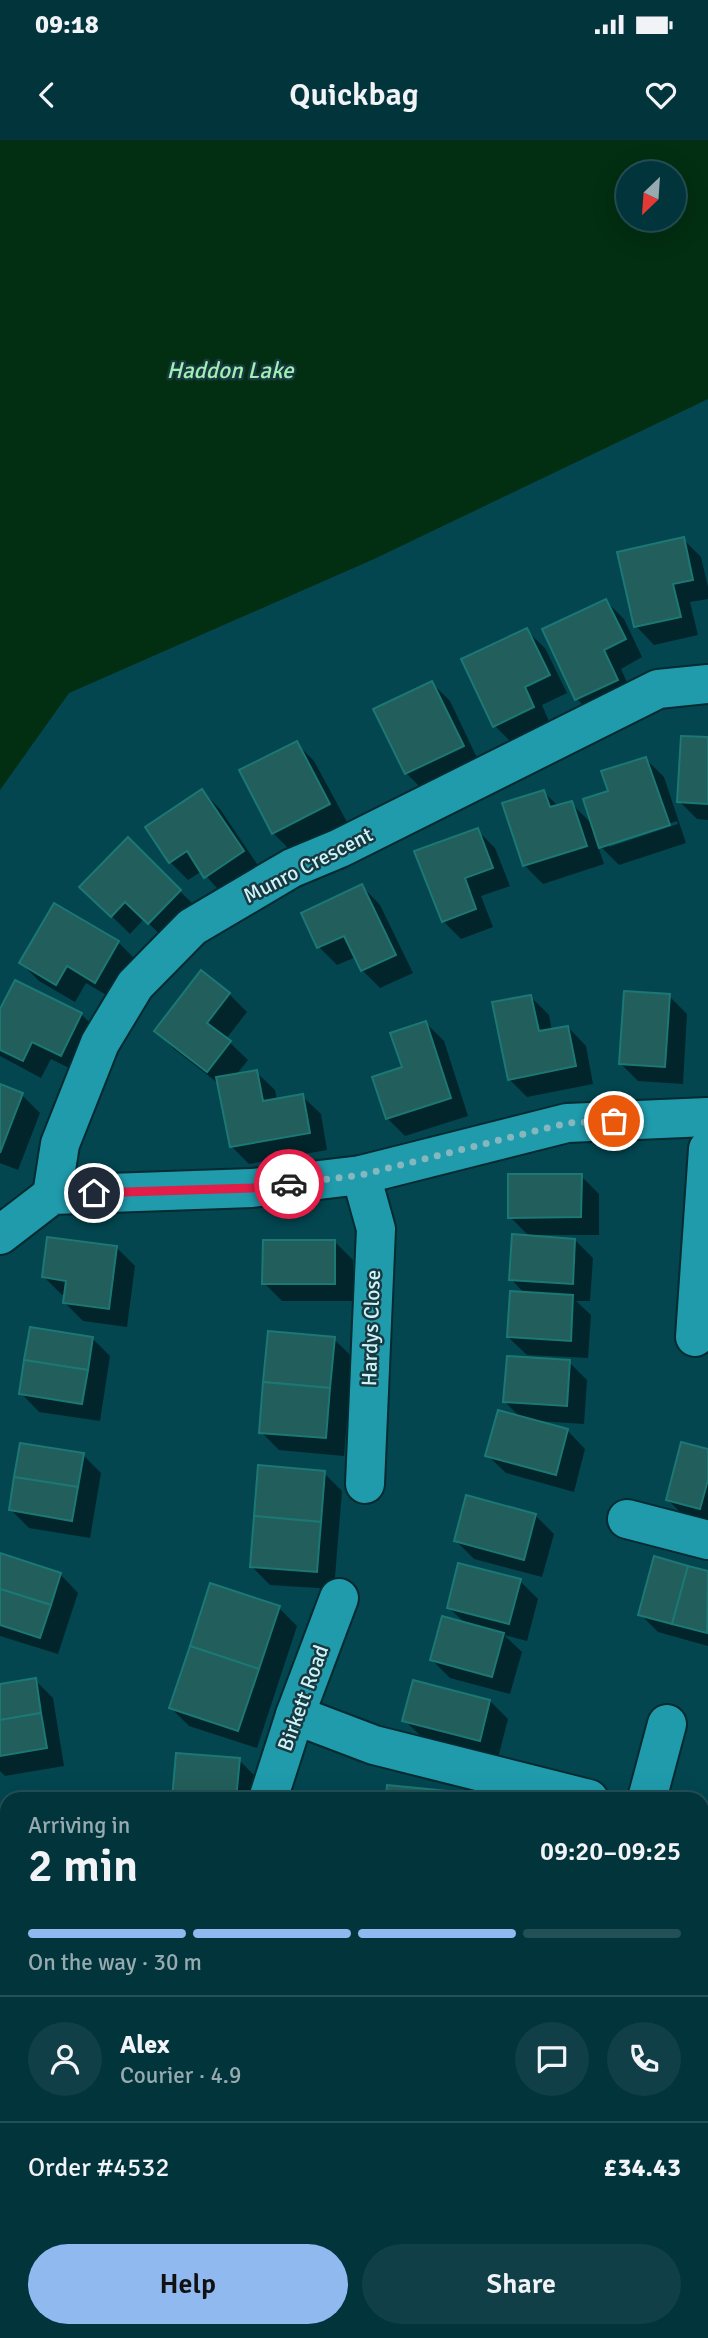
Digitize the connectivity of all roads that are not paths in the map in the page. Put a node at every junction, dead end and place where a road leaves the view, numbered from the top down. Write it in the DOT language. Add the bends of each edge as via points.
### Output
graph roads {
  1 [pos="708,684"];
  2 [pos="708,1117"];
  3 [pos="708,1149"];
  4 [pos="361,1175"];
  5 [pos="52,1195"];
  6 [pos="0,1235"];
  7 [pos="695,1337"];
  8 [pos="365,1484"];
  9 [pos="626,1519"];
  10 [pos="708,1540"];
  11 [pos="339,1598"];
  12 [pos="295,1715"];
  13 [pos="667,1724"];
  14 [pos="270,1792"];
  15 [pos="561,1792"];
  16 [pos="649,1792"];
  1 -- 5 [label="street, Munro Crescent" via="658,688 292,868 192,927 135,985 100,1043 60,1144"];
  2 -- 4 [label="street" via="567,1123"];
  3 -- 7 [label="street"];
  4 -- 5 [label="street" via="252,1188"];
  4 -- 8 [label="street, Hardys Close" via="376,1228"];
  5 -- 6 [label="street"];
  9 -- 10 [label="street"];
  11 -- 12 [label="street, Birkett Road"];
  12 -- 14 [label="street, Birkett Road"];
  12 -- 15 [label="street" via="374,1745"];
  13 -- 16 [label="street"];
}
